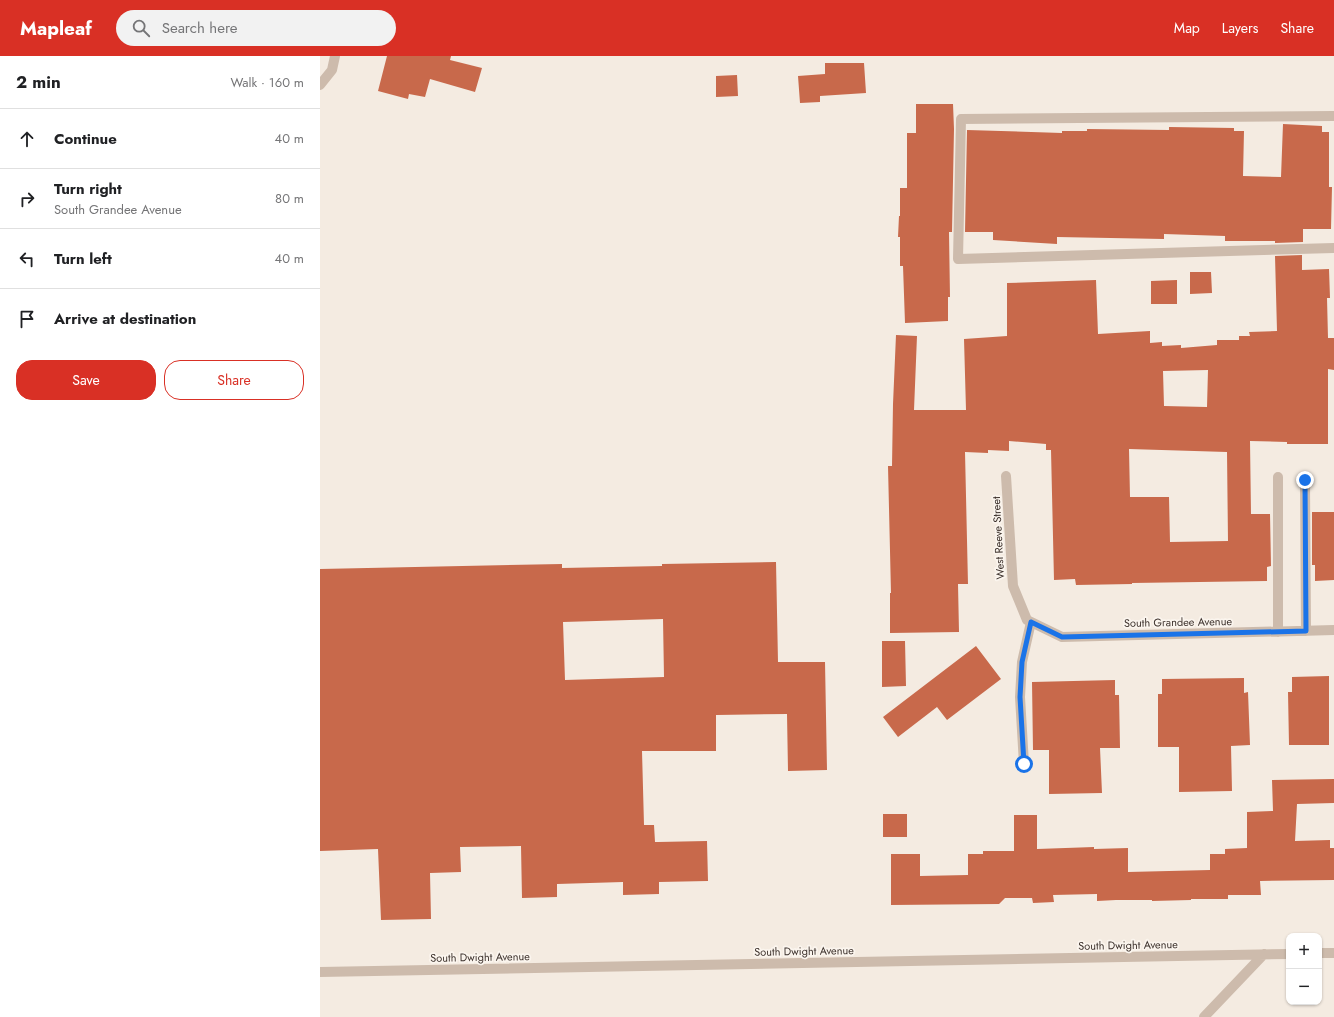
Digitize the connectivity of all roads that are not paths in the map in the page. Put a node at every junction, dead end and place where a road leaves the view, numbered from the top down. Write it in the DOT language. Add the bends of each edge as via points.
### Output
graph roads {
  1 [pos="336,56"];
  2 [pos="320,85"];
  3 [pos="1334,116"];
  4 [pos="1334,248"];
  5 [pos="1006,476"];
  6 [pos="1278,477"];
  7 [pos="1305,480"];
  8 [pos="1029,621"];
  9 [pos="1334,630"];
  10 [pos="1306,631"];
  11 [pos="1278,632"];
  12 [pos="1024,764"];
  13 [pos="1322,953"];
  14 [pos="1334,953"];
  15 [pos="1264,954"];
  16 [pos="1286,954"];
  17 [pos="320,972"];
  18 [pos="1204,1017"];
  1 -- 2 [label="street" via="332,70"];
  3 -- 4 [label="street" via="961,119 958,259"];
  5 -- 8 [label="street, West Reeve Street" via="1013,586"];
  6 -- 11 [label="street"];
  7 -- 10 [label="street"];
  8 -- 11 [label="street, South Grandee Avenue" via="1062,637"];
  8 -- 12 [label="street" via="1022,662 1020,697"];
  9 -- 10 [label="street, South Grandee Avenue"];
  10 -- 11 [label="street, South Grandee Avenue"];
  13 -- 14 [label="street"];
  15 -- 16 [label="street, South Dwight Avenue"];
  15 -- 17 [label="street, South Dwight Avenue"];
  15 -- 18 [label="street"];
}
